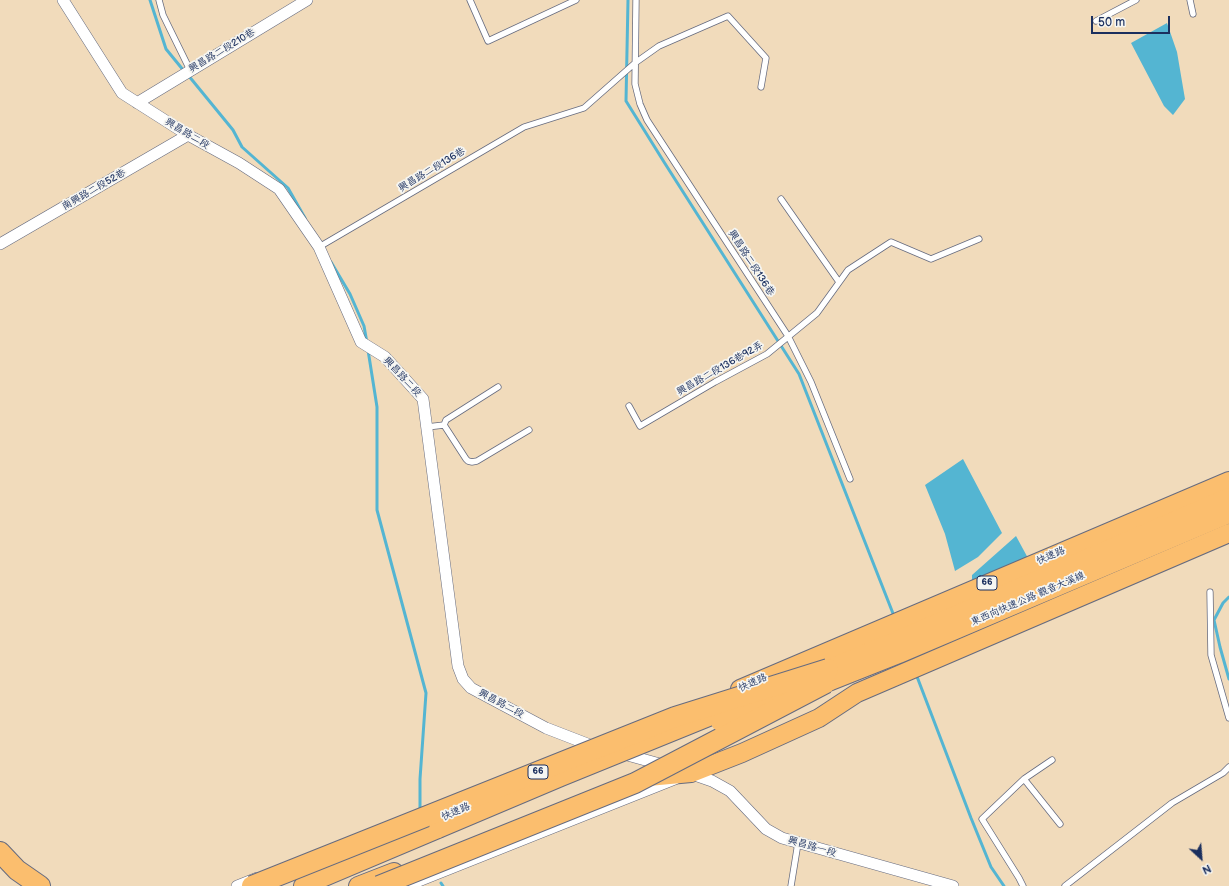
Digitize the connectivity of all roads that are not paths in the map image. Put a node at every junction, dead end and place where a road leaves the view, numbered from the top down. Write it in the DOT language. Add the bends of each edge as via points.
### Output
graph roads {
  1 [pos="63,0"];
  2 [pos="159,0"];
  3 [pos="308,0"];
  4 [pos="470,0"];
  5 [pos="576,0"];
  6 [pos="636,0"];
  7 [pos="1136,0"];
  8 [pos="1190,0"];
  9 [pos="1193,14"];
  10 [pos="1096,22"];
  11 [pos="635,63"];
  12 [pos="187,72"];
  13 [pos="761,87"];
  14 [pos="137,103"];
  15 [pos="188,136"];
  16 [pos="781,199"];
  17 [pos="979,239"];
  18 [pos="0,244"];
  19 [pos="319,247"];
  20 [pos="839,282"];
  21 [pos="788,336"];
  22 [pos="498,387"];
  23 [pos="629,406"];
  24 [pos="444,425"];
  25 [pos="427,427"];
  26 [pos="529,430"];
  27 [pos="850,479"];
  28 [pos="1229,481"];
  29 [pos="1229,497"];
  30 [pos="1229,514"];
  31 [pos="1229,533"];
  32 [pos="1210,592"];
  33 [pos="827,676"];
  34 [pos="1229,718"];
  35 [pos="598,747"];
  36 [pos="1052,760"];
  37 [pos="1229,767"];
  38 [pos="691,773"];
  39 [pos="1024,779"];
  40 [pos="1060,824"];
  41 [pos="444,832"];
  42 [pos="798,843"];
  43 [pos="0,852"];
  44 [pos="40,886"];
  45 [pos="237,886"];
  46 [pos="252,886"];
  47 [pos="277,886"];
  48 [pos="303,886"];
  49 [pos="331,886"];
  50 [pos="358,886"];
  51 [pos="379,886"];
  52 [pos="406,886"];
  53 [pos="791,886"];
  54 [pos="953,886"];
  55 [pos="1023,886"];
  56 [pos="1065,886"];
  1 -- 14 [label="street, 興昌路二段" via="122,93"];
  2 -- 12 [label="lane"];
  3 -- 12 [label="street, 興昌路二段210巷"];
  4 -- 5 [label="lane" via="488,42"];
  6 -- 11 [label="lane, 興昌路二段136巷"];
  7 -- 10 [label="lane"];
  8 -- 9 [label="lane"];
  11 -- 13 [label="lane, 興昌路二段136巷" via="659,46 728,16 766,58"];
  11 -- 19 [label="lane, 興昌路二段136巷" via="584,108 524,126"];
  11 -- 21 [label="lane, 興昌路二段136巷" via="635,84 640,104 648,120"];
  12 -- 14 [label="street, 興昌路二段210巷"];
  14 -- 15 [label="street, 興昌路二段"];
  15 -- 18 [label="street, 南興路二段52巷"];
  15 -- 19 [label="street, 興昌路二段" via="239,163 279,189"];
  16 -- 20 [label="lane"];
  17 -- 20 [label="lane, 興昌路二段136巷92弄" via="931,259 891,242 848,270"];
  19 -- 25 [label="street, 興昌路二段" via="361,342 385,357 423,400"];
  20 -- 21 [label="lane, 興昌路二段136巷92弄" via="817,313"];
  21 -- 23 [label="lane, 興昌路二段136巷92弄" via="767,354 640,426"];
  21 -- 27 [label="lane, 興昌路二段136巷" via="811,382"];
  22 -- 24 [label="lane" via="446,420"];
  24 -- 25 [label="lane"];
  24 -- 26 [label="lane" via="466,459 472,462"];
  25 -- 35 [label="street, 興昌路二段" via="458,666 463,679 471,688 546,728"];
  28 -- 35 [label="main road, 快速路 / 66" via="745,686 675,720"];
  29 -- 33 [label="main road, 東西向快速公路 觀音大溪線 / 66" via="902,638"];
  30 -- 33 [label="main road, 東西向快速公路 觀音大溪線 / 66" via="899,654"];
  31 -- 38 [label="main road" via="857,693 819,718 742,754"];
  32 -- 34 [label="lane" via="1211,655"];
  33 -- 41 [label="main road, bridge" via="561,777"];
  33 -- 46 [label="highway, 66, bridge" via="675,717"];
  33 -- 51 [label="highway, 66, bridge" via="635,783"];
  35 -- 38 [label="street, 興昌路二段"];
  35 -- 45 [label="street, 快速路"];
  35 -- 47 [label="main road, 快速路 / 66"];
  36 -- 39 [label="lane"];
  37 -- 56 [label="lane" via="1172,803"];
  38 -- 42 [label="street, 興昌路一段" via="730,791 766,829"];
  38 -- 50 [label="main road" via="638,778 585,796"];
  38 -- 52 [label="street"];
  39 -- 40 [label="lane"];
  39 -- 55 [label="lane" via="982,819"];
  41 -- 48 [label="main road"];
  41 -- 49 [label="main road"];
  42 -- 53 [label="lane"];
  42 -- 54 [label="street, 興昌路一段"];
  43 -- 44 [label="highway" via="17,870"];
}
